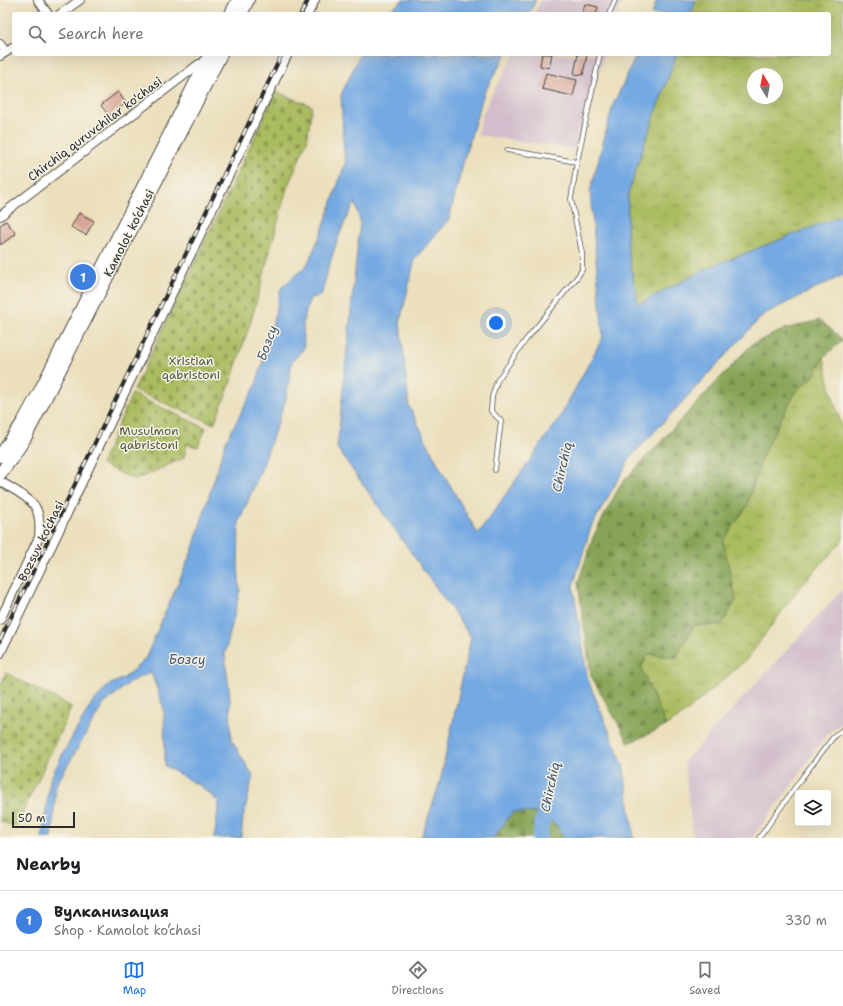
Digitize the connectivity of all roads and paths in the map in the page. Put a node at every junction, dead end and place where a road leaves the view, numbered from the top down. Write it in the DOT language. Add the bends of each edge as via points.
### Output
graph roads {
  1 [pos="38,0"];
  2 [pos="80,0"];
  3 [pos="238,0"];
  4 [pos="248,0"];
  5 [pos="315,0"];
  6 [pos="610,0"];
  7 [pos="615,0"];
  8 [pos="612,6"];
  9 [pos="47,12"];
  10 [pos="63,12"];
  11 [pos="232,12"];
  12 [pos="242,12"];
  13 [pos="309,12"];
  14 [pos="610,12"];
  15 [pos="0,44"];
  16 [pos="12,48"];
  17 [pos="3,54"];
  18 [pos="220,56"];
  19 [pos="287,56"];
  20 [pos="600,56"];
  21 [pos="208,59"];
  22 [pos="507,150"];
  23 [pos="577,162"];
  24 [pos="0,216"];
  25 [pos="0,456"];
  26 [pos="495,470"];
  27 [pos="0,474"];
  28 [pos="0,481"];
  29 [pos="0,620"];
  30 [pos="0,654"];
  31 [pos="843,730"];
  32 [pos="759,838"];
  1 -- 9 [label="street"];
  2 -- 10 [label="street"];
  3 -- 11 [label="main road"];
  4 -- 12 [label="main road"];
  5 -- 13 [label="street"];
  6 -- 8 [label="lane"];
  7 -- 8 [label="lane"];
  8 -- 14 [label="lane"];
  15 -- 17 [label="street"];
  16 -- 17 [label="street"];
  18 -- 27 [label="main road, Kamolot ko‘chasi" via="25,438"];
  19 -- 30 [label="street, Bozsuv ko‘chasi"];
  20 -- 23 [label="lane"];
  21 -- 24 [label="street, Chirchiq quruvchilar ko'chasi"];
  21 -- 25 [label="main road" via="40,391"];
  22 -- 23 [label="lane"];
  23 -- 26 [label="lane" via="571,199 582,253 582,270 525,341 497,381 491,411 501,421"];
  28 -- 29 [label="street" via="33,503 40,528 39,537"];
  31 -- 32 [label="lane" via="835,735"];
}
